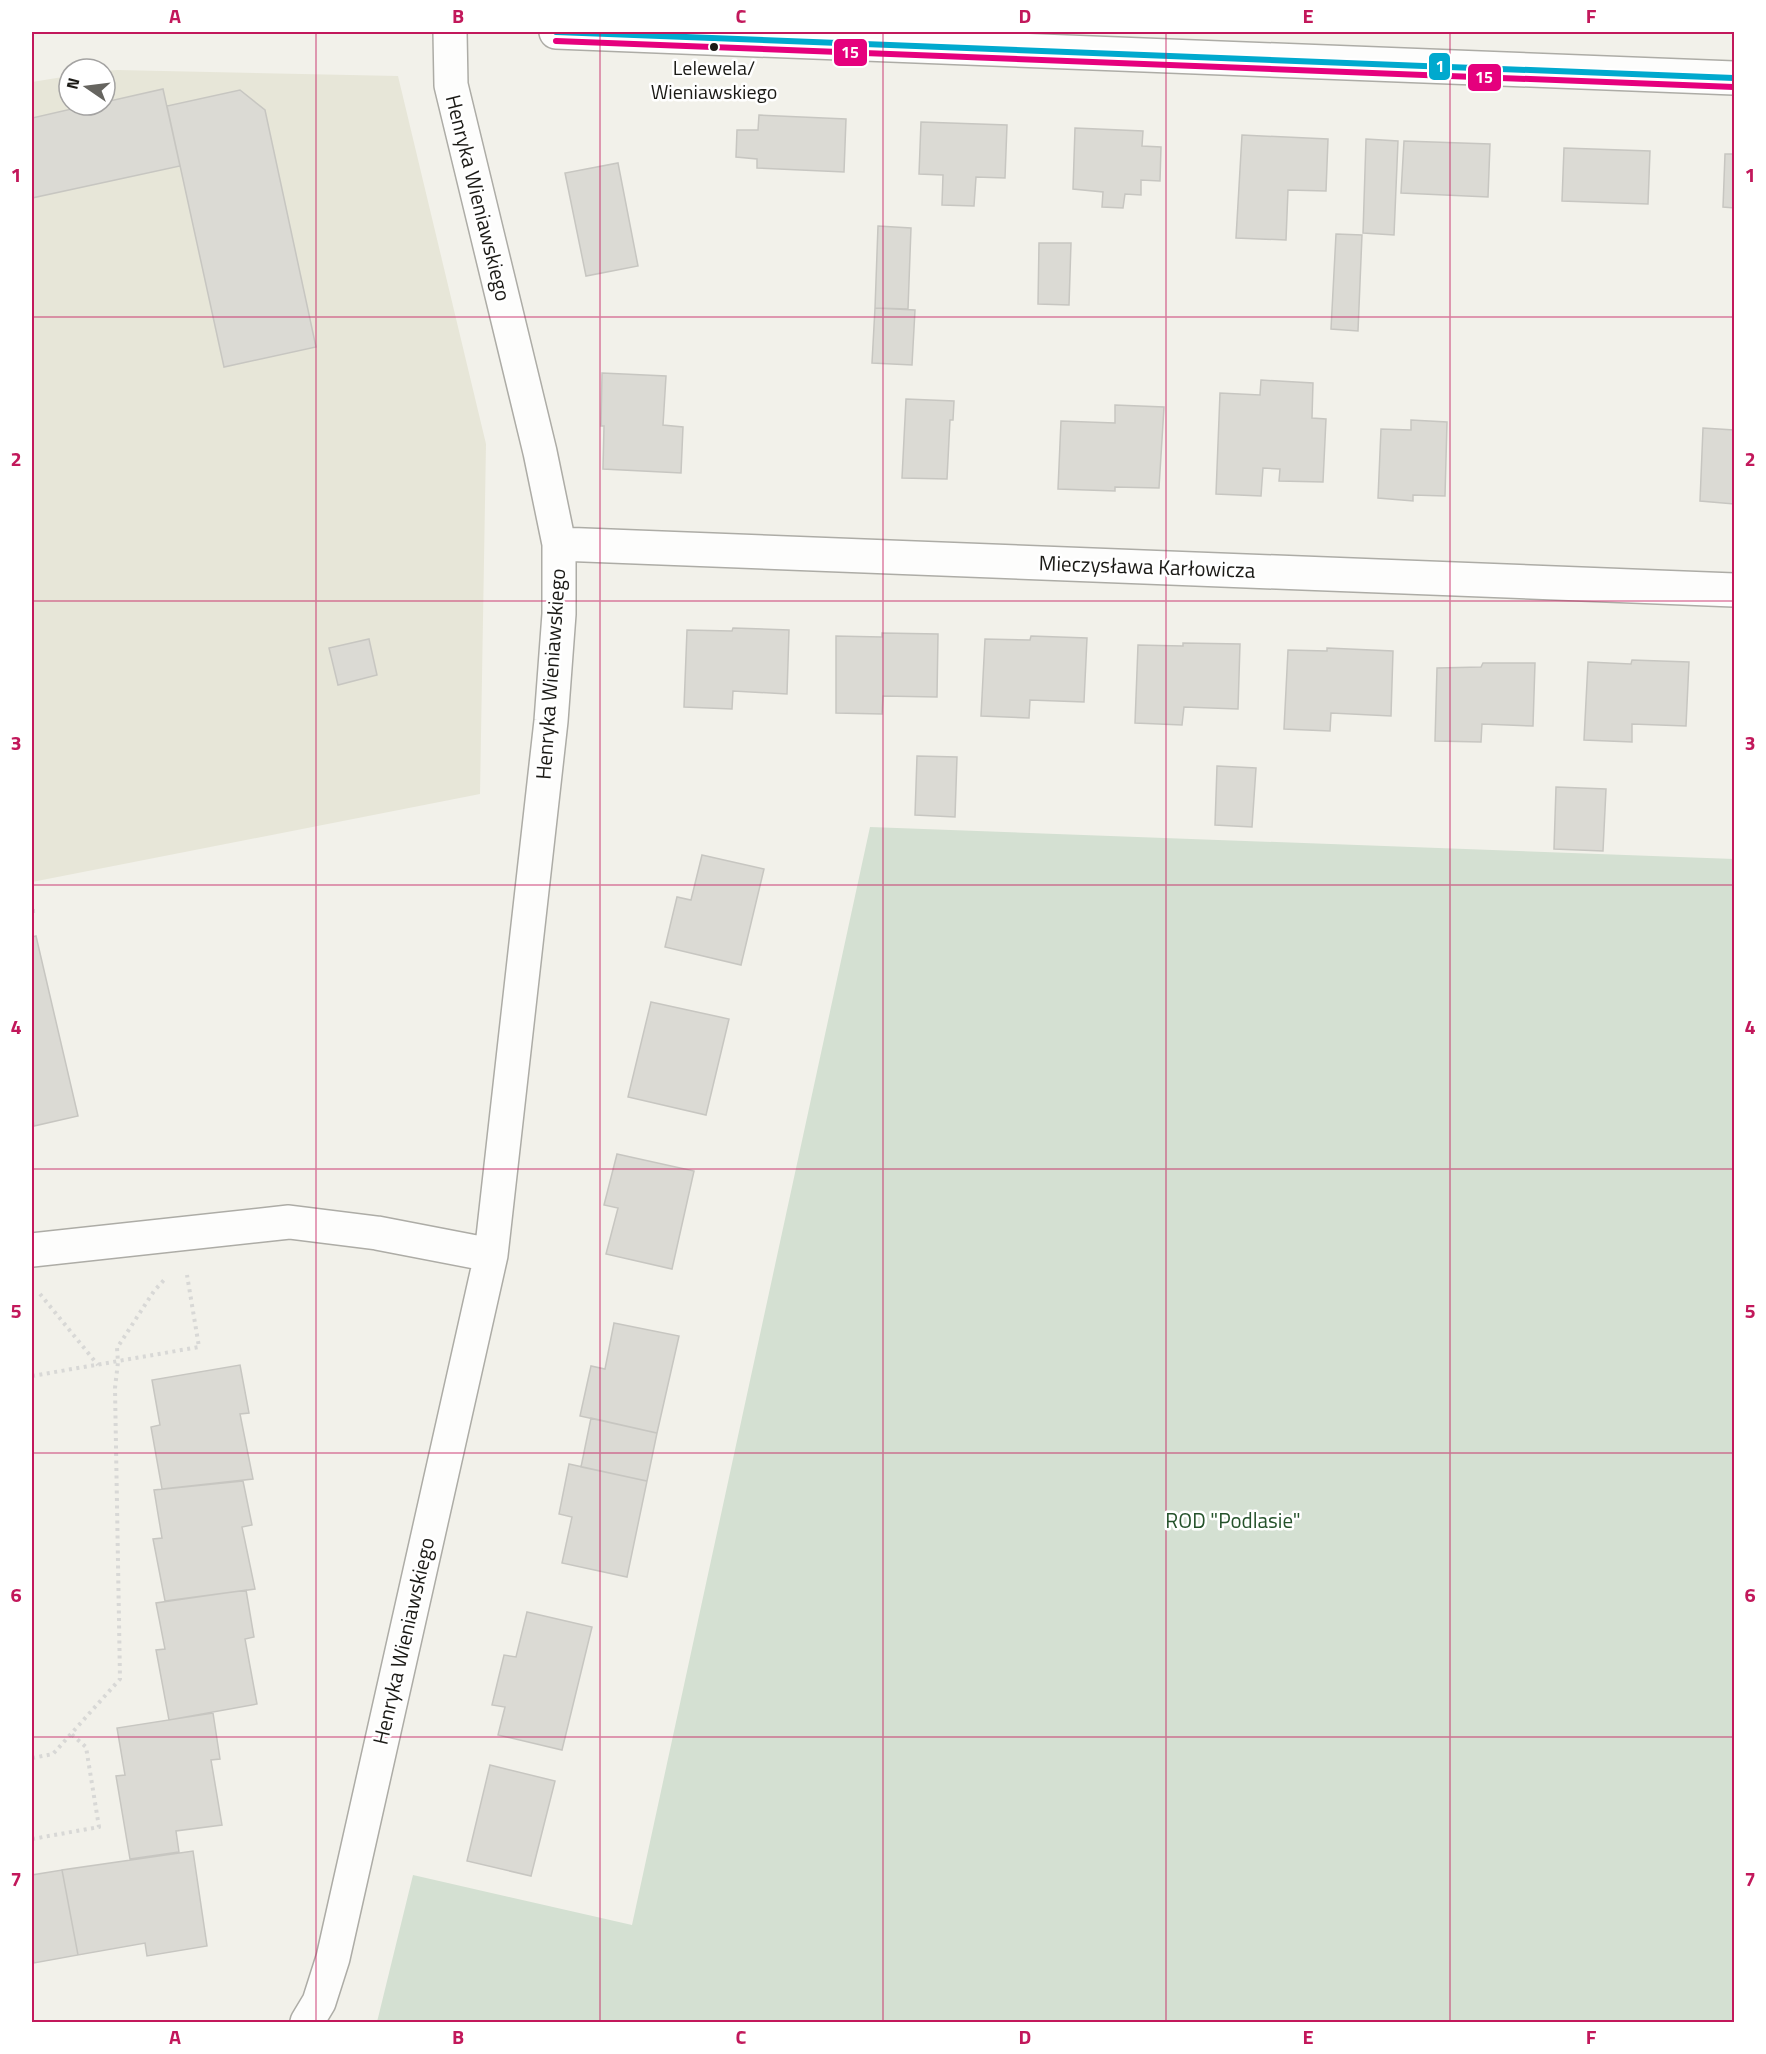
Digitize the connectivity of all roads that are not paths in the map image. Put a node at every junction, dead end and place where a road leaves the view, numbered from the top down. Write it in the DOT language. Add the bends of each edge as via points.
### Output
graph roads {
  1 [pos="450,32"];
  2 [pos="556,32"];
  3 [pos="1734,78"];
  4 [pos="559,544"];
  5 [pos="1734,590"];
  6 [pos="32,1250"];
  7 [pos="491,1255"];
  8 [pos="307,2022"];
  1 -- 4 [label="street, Henryka Wieniawskiego" via="451,85"];
  2 -- 3 [label="street"];
  4 -- 5 [label="street, Mieczysława Karłowicza"];
  4 -- 7 [label="street, Henryka Wieniawskiego" via="559,614 551,721"];
  6 -- 7 [label="street" via="182,1245 289,1222 377,1233"];
  7 -- 8 [label="street, Henryka Wieniawskiego" via="333,1958 319,2002"];
}
